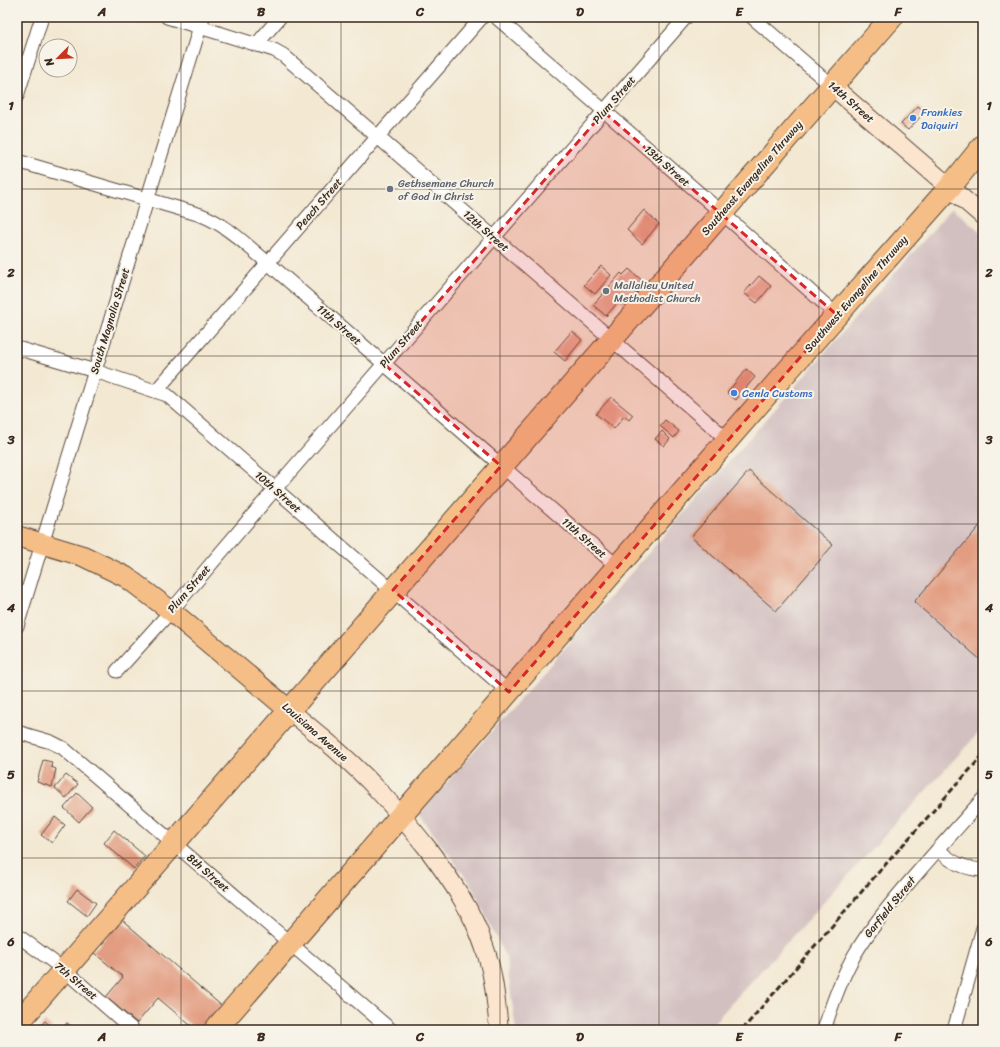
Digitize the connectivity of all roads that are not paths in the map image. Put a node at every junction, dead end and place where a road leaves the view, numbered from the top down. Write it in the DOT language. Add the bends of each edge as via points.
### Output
graph roads {
  1 [pos="42,17"];
  2 [pos="167,17"];
  3 [pos="280,17"];
  4 [pos="482,17"];
  5 [pos="496,17"];
  6 [pos="686,17"];
  7 [pos="752,17"];
  8 [pos="892,17"];
  9 [pos="202,22"];
  10 [pos="256,44"];
  11 [pos="832,86"];
  12 [pos="17,96"];
  13 [pos="604,112"];
  14 [pos="377,137"];
  15 [pos="983,146"];
  16 [pos="17,161"];
  17 [pos="950,187"];
  18 [pos="148,200"];
  19 [pos="722,213"];
  20 [pos="983,216"];
  21 [pos="494,238"];
  22 [pos="267,262"];
  23 [pos="836,315"];
  24 [pos="611,340"];
  25 [pos="17,348"];
  26 [pos="384,364"];
  27 [pos="95,371"];
  28 [pos="156,391"];
  29 [pos="728,440"];
  30 [pos="501,466"];
  31 [pos="275,489"];
  32 [pos="17,536"];
  33 [pos="42,544"];
  34 [pos="618,567"];
  35 [pos="393,590"];
  36 [pos="171,611"];
  37 [pos="17,626"];
  38 [pos="117,671"];
  39 [pos="509,692"];
  40 [pos="289,710"];
  41 [pos="17,732"];
  42 [pos="983,799"];
  43 [pos="401,815"];
  44 [pos="174,843"];
  45 [pos="938,849"];
  46 [pos="983,870"];
  47 [pos="983,928"];
  48 [pos="17,935"];
  49 [pos="290,943"];
  50 [pos="63,970"];
  51 [pos="17,1024"];
  52 [pos="133,1030"];
  53 [pos="215,1030"];
  54 [pos="391,1030"];
  55 [pos="499,1030"];
  56 [pos="824,1030"];
  57 [pos="954,1030"];
  1 -- 12 [label="street"];
  2 -- 9 [label="street, 12th Street"];
  3 -- 10 [label="street"];
  4 -- 14 [label="street, Peach Street"];
  5 -- 13 [label="street, 13th Street"];
  6 -- 13 [label="street, Plum Street"];
  7 -- 11 [label="street, 14th Street"];
  8 -- 11 [label="highway, Southeast Evangeline Thruway"];
  9 -- 10 [label="street, 12th Street"];
  9 -- 18 [label="street, South Magnolia Street"];
  10 -- 14 [label="street, 12th Street" via="283,55"];
  11 -- 17 [label="main road, 14th Street"];
  11 -- 19 [label="highway, Southeast Evangeline Thruway"];
  13 -- 19 [label="street, 13th Street"];
  13 -- 21 [label="street, Plum Street"];
  14 -- 21 [label="street, 12th Street"];
  14 -- 22 [label="street, Peach Street"];
  15 -- 17 [label="highway, Southwest Evangeline Thruway"];
  16 -- 18 [label="street, 11th Street"];
  17 -- 20 [label="main road, 14th Street"];
  17 -- 23 [label="highway, Southwest Evangeline Thruway"];
  18 -- 22 [label="street, 11th Street" via="214,220"];
  18 -- 27 [label="street, South Magnolia Street"];
  19 -- 23 [label="street, 13th Street"];
  19 -- 24 [label="highway, Southeast Evangeline Thruway"];
  21 -- 24 [label="street, 12th Street"];
  21 -- 26 [label="street, Plum Street"];
  22 -- 26 [label="street, 11th Street"];
  22 -- 28 [label="street, Peach Street"];
  23 -- 29 [label="highway, Southwest Evangeline Thruway"];
  24 -- 29 [label="street, 12th Street"];
  24 -- 30 [label="highway, Southeast Evangeline Thruway"];
  25 -- 27 [label="street, 10th Street"];
  26 -- 30 [label="street, 11th Street"];
  26 -- 31 [label="street, Plum Street"];
  27 -- 28 [label="street, 10th Street"];
  27 -- 33 [label="street, South Magnolia Street"];
  28 -- 31 [label="street, 10th Street" via="177,403"];
  29 -- 34 [label="highway, Southwest Evangeline Thruway"];
  30 -- 34 [label="street, 11th Street"];
  30 -- 35 [label="highway, Southeast Evangeline Thruway"];
  31 -- 35 [label="street, 10th Street"];
  31 -- 36 [label="street, Plum Street"];
  32 -- 33 [label="main road, Louisiana Avenue"];
  33 -- 36 [label="main road, Louisiana Avenue" via="98,562 126,577"];
  33 -- 37 [label="street, South Magnolia Street"];
  34 -- 39 [label="highway, Southwest Evangeline Thruway"];
  35 -- 39 [label="street, 10th Street"];
  35 -- 40 [label="highway, Southeast Evangeline Thruway"];
  36 -- 38 [label="street, Plum Street"];
  36 -- 40 [label="main road, Louisiana Avenue"];
  39 -- 43 [label="highway, Southwest Evangeline Thruway"];
  40 -- 43 [label="main road, Louisiana Avenue" via="337,750"];
  40 -- 44 [label="highway, Southeast Evangeline Thruway"];
  41 -- 44 [label="street, 8th Street" via="63,748"];
  42 -- 45 [label="street, Garfield Street"];
  43 -- 49 [label="highway, Southwest Evangeline Thruway"];
  43 -- 55 [label="main road, Louisiana Avenue" via="440,864 472,915 485,947 490,968"];
  44 -- 49 [label="street, 8th Street"];
  44 -- 50 [label="highway, Southeast Evangeline Thruway"];
  45 -- 46 [label="street" via="947,858 961,865"];
  45 -- 56 [label="street, Garfield Street" via="885,910 854,954 832,1002"];
  47 -- 57 [label="street"];
  48 -- 50 [label="street, 7th Street"];
  49 -- 53 [label="highway, Southwest Evangeline Thruway"];
  49 -- 54 [label="street, 8th Street"];
  50 -- 51 [label="highway, Southeast Evangeline Thruway"];
  50 -- 52 [label="street, 7th Street"];
}
